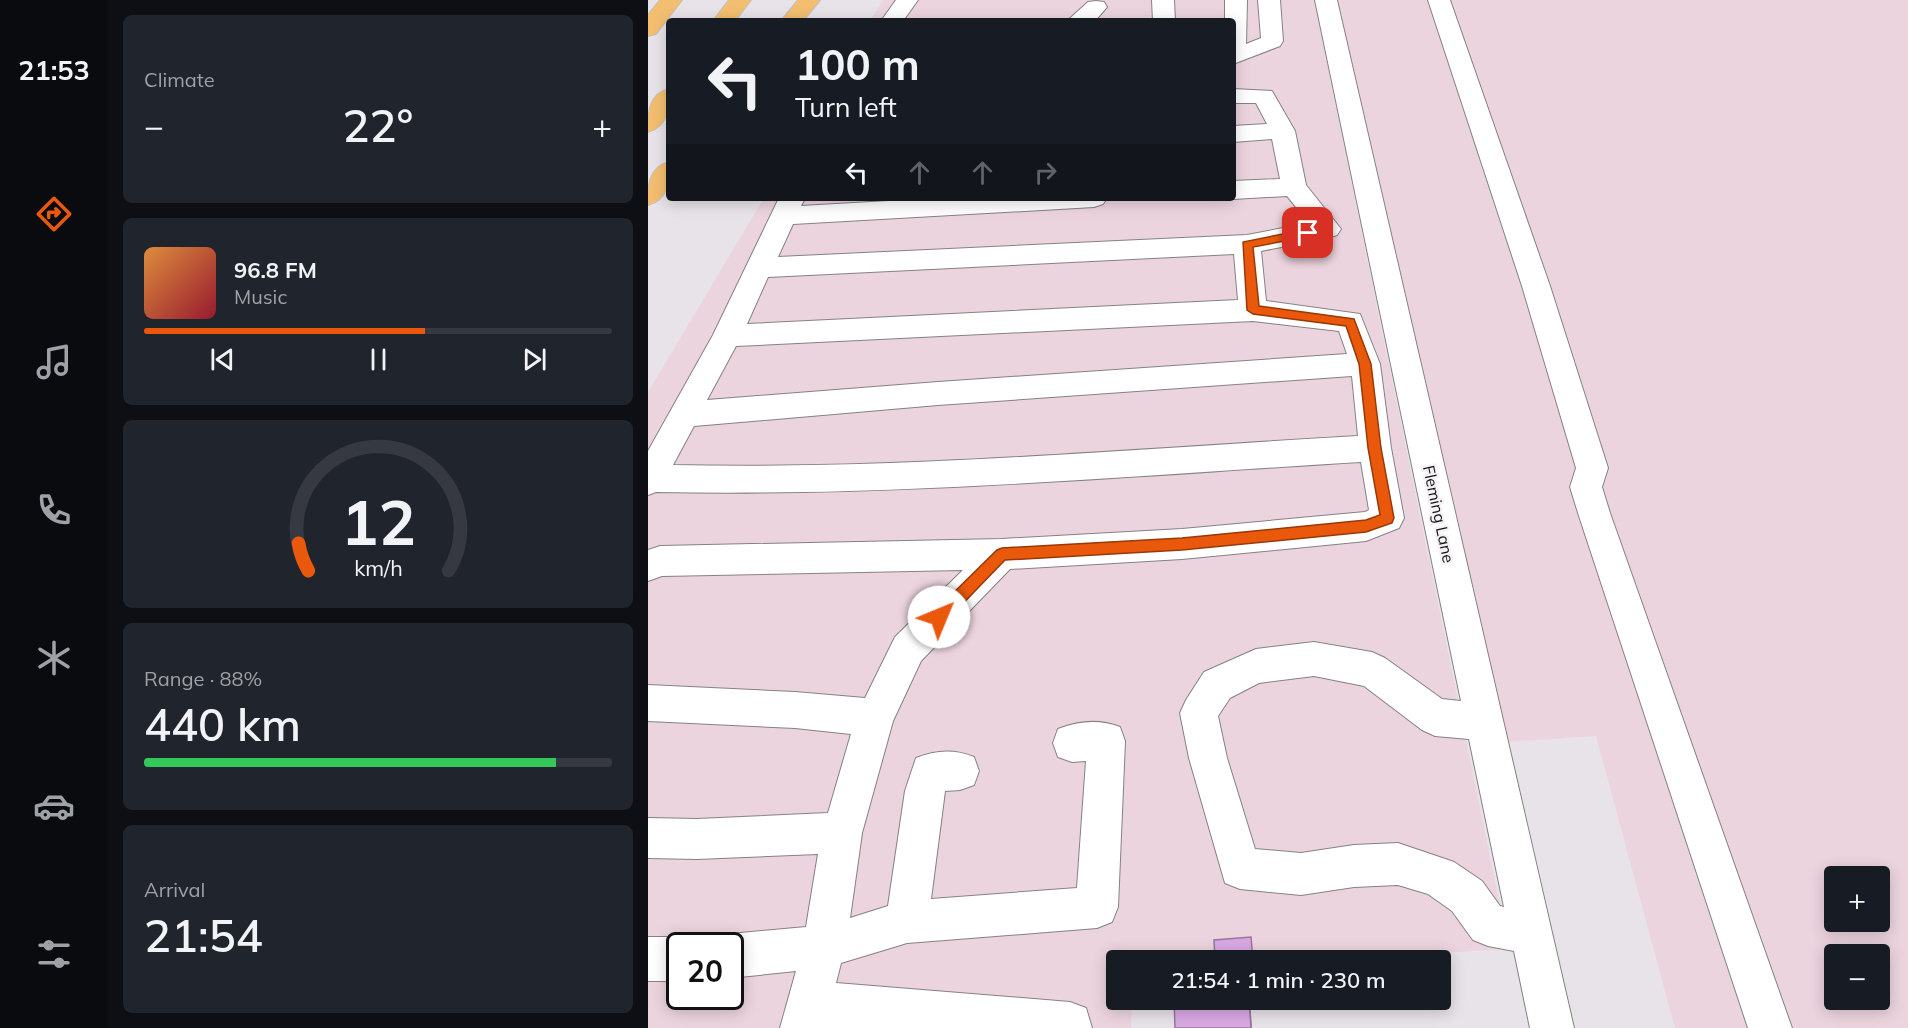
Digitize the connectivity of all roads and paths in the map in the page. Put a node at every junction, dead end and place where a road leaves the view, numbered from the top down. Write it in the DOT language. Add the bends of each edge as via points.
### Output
graph roads {
  1 [pos="671,0"];
  2 [pos="740,0"];
  3 [pos="809,0"];
  4 [pos="907,0"];
  5 [pos="1163,0"];
  6 [pos="1236,0"];
  7 [pos="1269,0"];
  8 [pos="1326,0"];
  9 [pos="1439,0"];
  10 [pos="726,18"];
  11 [pos="794,18"];
  12 [pos="894,18"];
  13 [pos="1164,18"];
  14 [pos="1235,18"];
  15 [pos="648,29"];
  16 [pos="1236,56"];
  17 [pos="1236,96"];
  18 [pos="666,100"];
  19 [pos="648,124"];
  20 [pos="1283,132"];
  21 [pos="1236,134"];
  22 [pos="666,174"];
  23 [pos="1294,187"];
  24 [pos="1236,190"];
  25 [pos="648,196"];
  26 [pos="992,201"];
  27 [pos="787,207"];
  28 [pos="1247,244"];
  29 [pos="759,268"];
  30 [pos="1253,310"];
  31 [pos="727,336"];
  32 [pos="1365,364"];
  33 [pos="682,415"];
  34 [pos="1375,448"];
  35 [pos="649,480"];
  36 [pos="1002,554"];
  37 [pos="648,566"];
  38 [pos="648,702"];
  39 [pos="875,718"];
  40 [pos="1485,722"];
  41 [pos="1071,742"];
  42 [pos="960,771"];
  43 [pos="842,833"];
  44 [pos="648,838"];
  45 [pos="908,922"];
  46 [pos="1531,933"];
  47 [pos="824,946"];
  48 [pos="744,955"];
  49 [pos="648,959"];
  50 [pos="666,959"];
  51 [pos="805,1015"];
  52 [pos="1070,1028"];
  53 [pos="1552,1028"];
  54 [pos="1770,1028"];
  1 -- 15 [label="highway"];
  2 -- 10 [label="highway"];
  3 -- 11 [label="highway"];
  4 -- 12 [label="lane"];
  5 -- 13 [label="lane"];
  6 -- 14 [label="lane"];
  7 -- 16 [label="lane" via="1272,41"];
  8 -- 40 [label="lane, Fleming Lane"];
  9 -- 54 [label="lane" via="1536,286 1592,468 1586,487 1594,513"];
  17 -- 20 [label="lane" via="1264,96"];
  18 -- 19 [label="highway"];
  20 -- 21 [label="lane"];
  20 -- 23 [label="lane"];
  22 -- 25 [label="highway"];
  23 -- 24 [label="lane"];
  23 -- 28 [label="lane" via="1328,229"];
  26 -- 27 [label="lane"];
  27 -- 29 [label="lane"];
  28 -- 29 [label="lane"];
  28 -- 30 [label="lane"];
  29 -- 31 [label="lane"];
  30 -- 31 [label="lane"];
  30 -- 32 [label="lane" via="1350,322"];
  31 -- 33 [label="lane"];
  32 -- 33 [label="lane"];
  32 -- 34 [label="lane"];
  33 -- 35 [label="lane"];
  34 -- 35 [label="lane" via="902,476"];
  34 -- 36 [label="lane" via="1387,518 1366,526 1182,544"];
  36 -- 37 [label="lane" via="660,561"];
  36 -- 39 [label="lane" via="908,649"];
  38 -- 39 [label="lane"];
  39 -- 43 [label="lane"];
  40 -- 46 [label="lane, Fleming Lane"];
  40 -- 46 [label="lane" via="1435,717 1372,669 1314,659 1256,666 1217,685 1199,713 1240,868 1301,874 1398,864 1448,883 1467,896 1488,925"];
  41 -- 45 [label="lane" via="1106,741 1096,907"];
  42 -- 45 [label="lane" via="930,772"];
  43 -- 44 [label="lane"];
  43 -- 47 [label="lane"];
  45 -- 47 [label="lane"];
  46 -- 53 [label="lane, Fleming Lane"];
  47 -- 48 [label="lane"];
  47 -- 51 [label="lane"];
  49 -- 50 [label="lane"];
  51 -- 52 [label="lane" via="1070,1024"];
}
